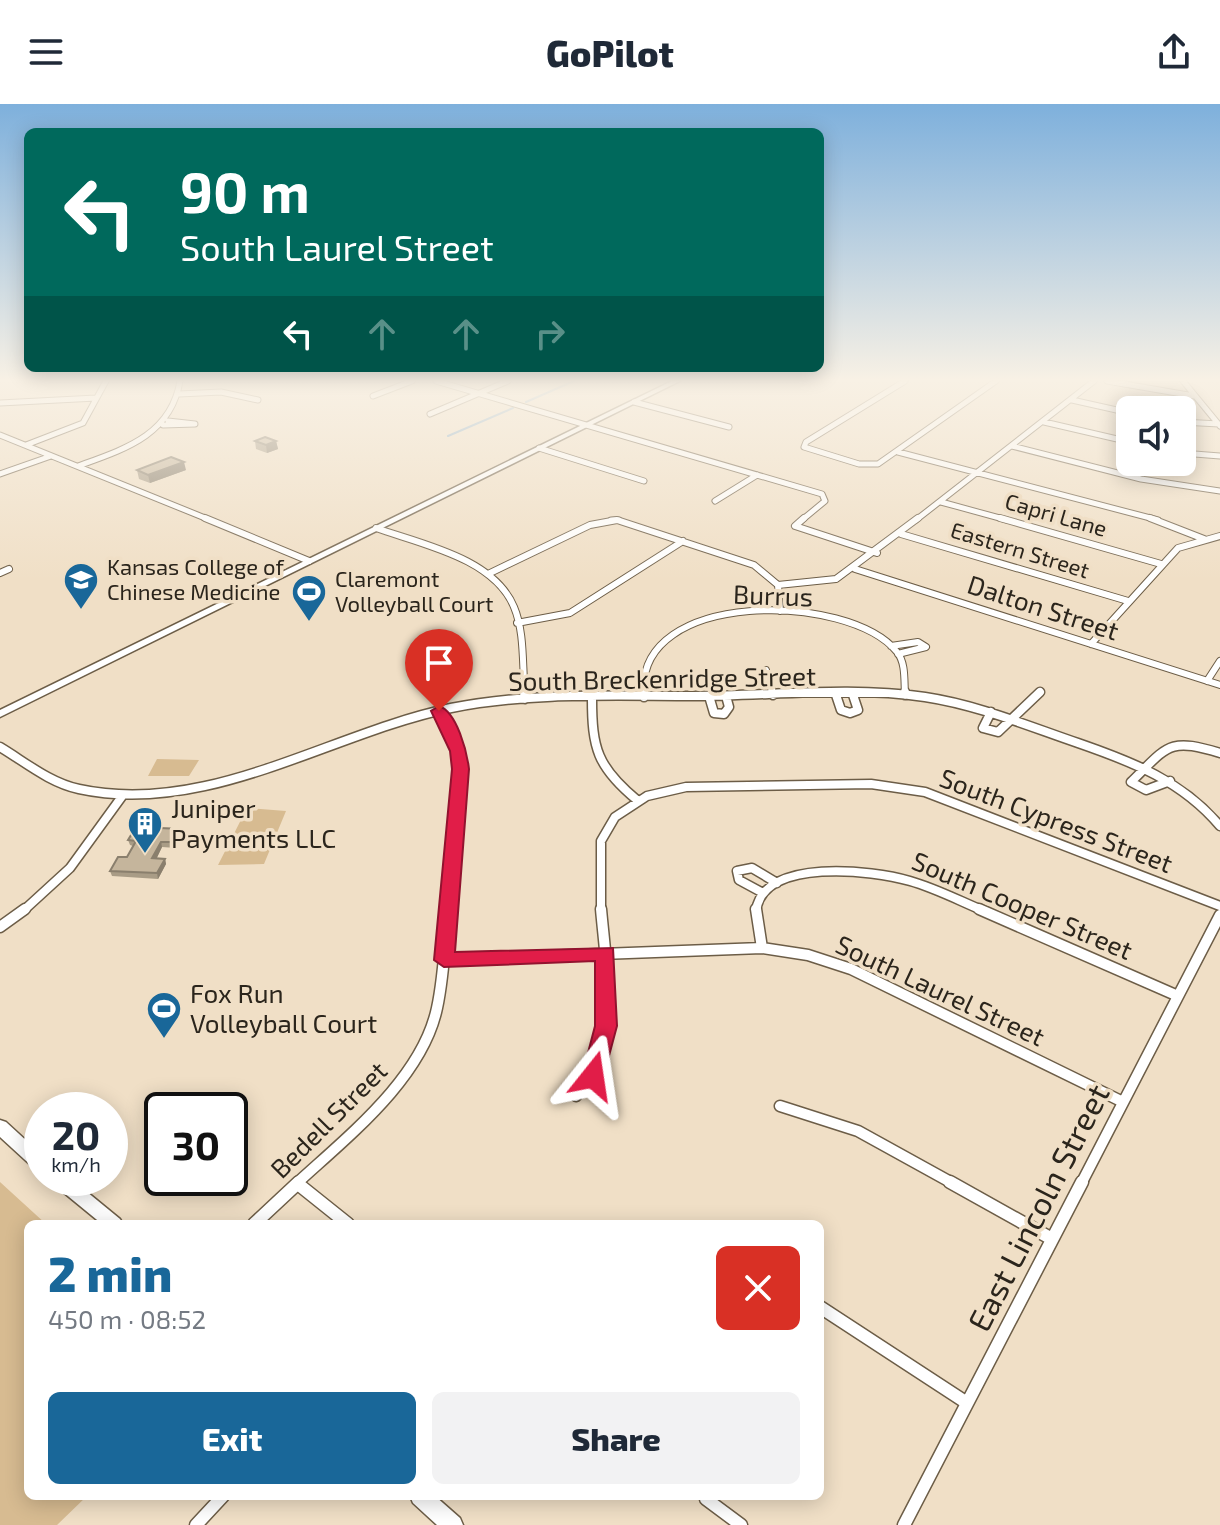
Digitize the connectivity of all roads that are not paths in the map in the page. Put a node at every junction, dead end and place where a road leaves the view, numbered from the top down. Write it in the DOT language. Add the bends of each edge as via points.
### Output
graph roads {
  1 [pos="31,447"];
  2 [pos="124,447"];
  3 [pos="660,447"];
  4 [pos="805,447"];
  5 [pos="904,447"];
  6 [pos="1010,447"];
  7 [pos="1017,447"];
  8 [pos="539,448"];
  9 [pos="898,452"];
  10 [pos="1196,454"];
  11 [pos="51,456"];
  12 [pos="1220,456"];
  13 [pos="77,466"];
  14 [pos="977,473"];
  15 [pos="0,474"];
  16 [pos="757,475"];
  17 [pos="644,481"];
  18 [pos="1220,491"];
  19 [pos="715,501"];
  20 [pos="941,502"];
  21 [pos="376,528"];
  22 [pos="901,534"];
  23 [pos="1220,536"];
  24 [pos="1204,539"];
  25 [pos="683,541"];
  26 [pos="877,553"];
  27 [pos="309,561"];
  28 [pos="1161,564"];
  29 [pos="9,569"];
  30 [pos="855,569"];
  31 [pos="0,573"];
  32 [pos="488,574"];
  33 [pos="778,585"];
  34 [pos="1128,601"];
  35 [pos="780,611"];
  36 [pos="517,623"];
  37 [pos="1091,644"];
  38 [pos="891,646"];
  39 [pos="898,654"];
  40 [pos="1220,661"];
  41 [pos="766,670"];
  42 [pos="1207,681"];
  43 [pos="1220,685"];
  44 [pos="1040,692"];
  45 [pos="773,695"];
  46 [pos="836,695"];
  47 [pos="853,695"];
  48 [pos="905,695"];
  49 [pos="709,696"];
  50 [pos="726,696"];
  51 [pos="644,697"];
  52 [pos="592,698"];
  53 [pos="525,699"];
  54 [pos="439,711"];
  55 [pos="991,712"];
  56 [pos="0,714"];
  57 [pos="1013,720"];
  58 [pos="0,747"];
  59 [pos="1220,753"];
  60 [pos="1143,768"];
  61 [pos="1170,781"];
  62 [pos="123,795"];
  63 [pos="637,800"];
  64 [pos="1220,826"];
  65 [pos="777,883"];
  66 [pos="763,893"];
  67 [pos="1220,906"];
  68 [pos="1220,915"];
  69 [pos="0,927"];
  70 [pos="762,948"];
  71 [pos="605,953"];
  72 [pos="444,960"];
  73 [pos="1178,996"];
  74 [pos="576,1096"];
  75 [pos="1123,1102"];
  76 [pos="780,1106"];
  77 [pos="0,1127"];
  78 [pos="24,1149"];
  79 [pos="298,1184"];
  80 [pos="80,1196"];
  81 [pos="109,1220"];
  82 [pos="258,1220"];
  83 [pos="343,1220"];
  84 [pos="1052,1239"];
  85 [pos="824,1310"];
  86 [pos="967,1403"];
  87 [pos="219,1500"];
  88 [pos="425,1500"];
  89 [pos="707,1500"];
  90 [pos="196,1525"];
  91 [pos="453,1525"];
  92 [pos="741,1525"];
  93 [pos="904,1525"];
  1 -- 11 [label="street"];
  2 -- 13 [label="street"];
  3 -- 16 [label="street"];
  4 -- 9 [label="street" via="870,465"];
  5 -- 9 [label="street"];
  6 -- 14 [label="street"];
  7 -- 18 [label="street" via="1141,479"];
  8 -- 17 [label="street"];
  8 -- 21 [label="main road"];
  9 -- 14 [label="street"];
  10 -- 12 [label="street"];
  11 -- 13 [label="street"];
  11 -- 15 [label="street"];
  13 -- 27 [label="street"];
  14 -- 20 [label="street"];
  14 -- 24 [label="street" via="1171,524"];
  16 -- 19 [label="street"];
  16 -- 26 [label="street" via="826,499 795,526"];
  20 -- 22 [label="street"];
  20 -- 28 [label="street, Capri Lane"];
  21 -- 27 [label="main road"];
  21 -- 32 [label="street"];
  22 -- 26 [label="street"];
  22 -- 34 [label="street, Eastern Street"];
  23 -- 24 [label="street"];
  24 -- 28 [label="street" via="1178,548"];
  25 -- 32 [label="street" via="606,519"];
  25 -- 33 [label="street" via="754,565"];
  25 -- 36 [label="street" via="570,613"];
  26 -- 30 [label="street"];
  27 -- 56 [label="main road"];
  28 -- 34 [label="street"];
  29 -- 31 [label="street"];
  30 -- 33 [label="street" via="836,579"];
  30 -- 37 [label="street, Dalton Street"];
  32 -- 36 [label="street" via="511,600"];
  33 -- 35 [label="street"];
  34 -- 37 [label="street"];
  35 -- 38 [label="street, Burrus" via="841,622"];
  35 -- 51 [label="street, Burrus" via="726,612 686,627 645,663"];
  36 -- 53 [label="street"];
  37 -- 42 [label="street, Dalton Street"];
  38 -- 39 [label="street, Burrus"];
  38 -- 39 [label="street" via="918,642 926,647"];
  39 -- 48 [label="street"];
  40 -- 42 [label="street"];
  41 -- 45 [label="street"];
  42 -- 43 [label="street, Dalton Street"];
  44 -- 57 [label="street"];
  45 -- 46 [label="street, South Breckenridge Street"];
  45 -- 50 [label="street, South Breckenridge Street"];
  46 -- 47 [label="street, South Breckenridge Street"];
  46 -- 47 [label="street" via="841,710 850,713 858,710"];
  47 -- 48 [label="street, South Breckenridge Street"];
  48 -- 55 [label="street, South Breckenridge Street"];
  49 -- 50 [label="street, South Breckenridge Street"];
  49 -- 50 [label="street" via="714,713 724,714 729,707"];
  49 -- 51 [label="street, South Breckenridge Street"];
  51 -- 52 [label="street, South Breckenridge Street"];
  52 -- 53 [label="street, South Breckenridge Street"];
  52 -- 63 [label="street" via="598,761"];
  53 -- 54 [label="street, South Breckenridge Street"];
  54 -- 62 [label="street, South Breckenridge Street" via="214,783 163,794"];
  54 -- 72 [label="street, Bedell Street" via="459,751 461,769"];
  55 -- 57 [label="street, South Breckenridge Street"];
  55 -- 57 [label="street" via="983,726 990,732"];
  57 -- 60 [label="street, South Breckenridge Street"];
  58 -- 62 [label="street, South Breckenridge Street" via="75,788"];
  59 -- 60 [label="street" via="1172,744"];
  60 -- 61 [label="street, South Breckenridge Street"];
  60 -- 61 [label="street" via="1131,780 1136,788"];
  61 -- 64 [label="street, South Breckenridge Street"];
  62 -- 69 [label="street" via="60,884"];
  63 -- 67 [label="street, South Cypress Street" via="686,787 871,784 912,789"];
  63 -- 71 [label="street" via="617,815 601,841"];
  65 -- 66 [label="street, South Cooper Street"];
  65 -- 66 [label="street" via="752,868 737,871 739,880"];
  65 -- 73 [label="street, South Cooper Street" via="830,873 904,878"];
  66 -- 70 [label="street" via="756,912"];
  68 -- 73 [label="street, East Lincoln Street"];
  70 -- 71 [label="street, South Laurel Street"];
  70 -- 75 [label="street, South Laurel Street" via="847,968"];
  71 -- 72 [label="street, South Laurel Street"];
  71 -- 74 [label="street" via="602,1044 589,1084"];
  72 -- 79 [label="street, Bedell Street" via="437,1010 406,1074 371,1116"];
  73 -- 75 [label="street, East Lincoln Street"];
  75 -- 84 [label="street, East Lincoln Street"];
  76 -- 84 [label="street" via="858,1131"];
  77 -- 78 [label="main road"];
  79 -- 82 [label="street, Bedell Street"];
  79 -- 83 [label="street"];
  80 -- 81 [label="main road"];
  84 -- 86 [label="street, East Lincoln Street"];
  85 -- 86 [label="street"];
  86 -- 93 [label="street, East Lincoln Street"];
  87 -- 90 [label="street"];
  88 -- 91 [label="main road"];
  89 -- 92 [label="street"];
}
